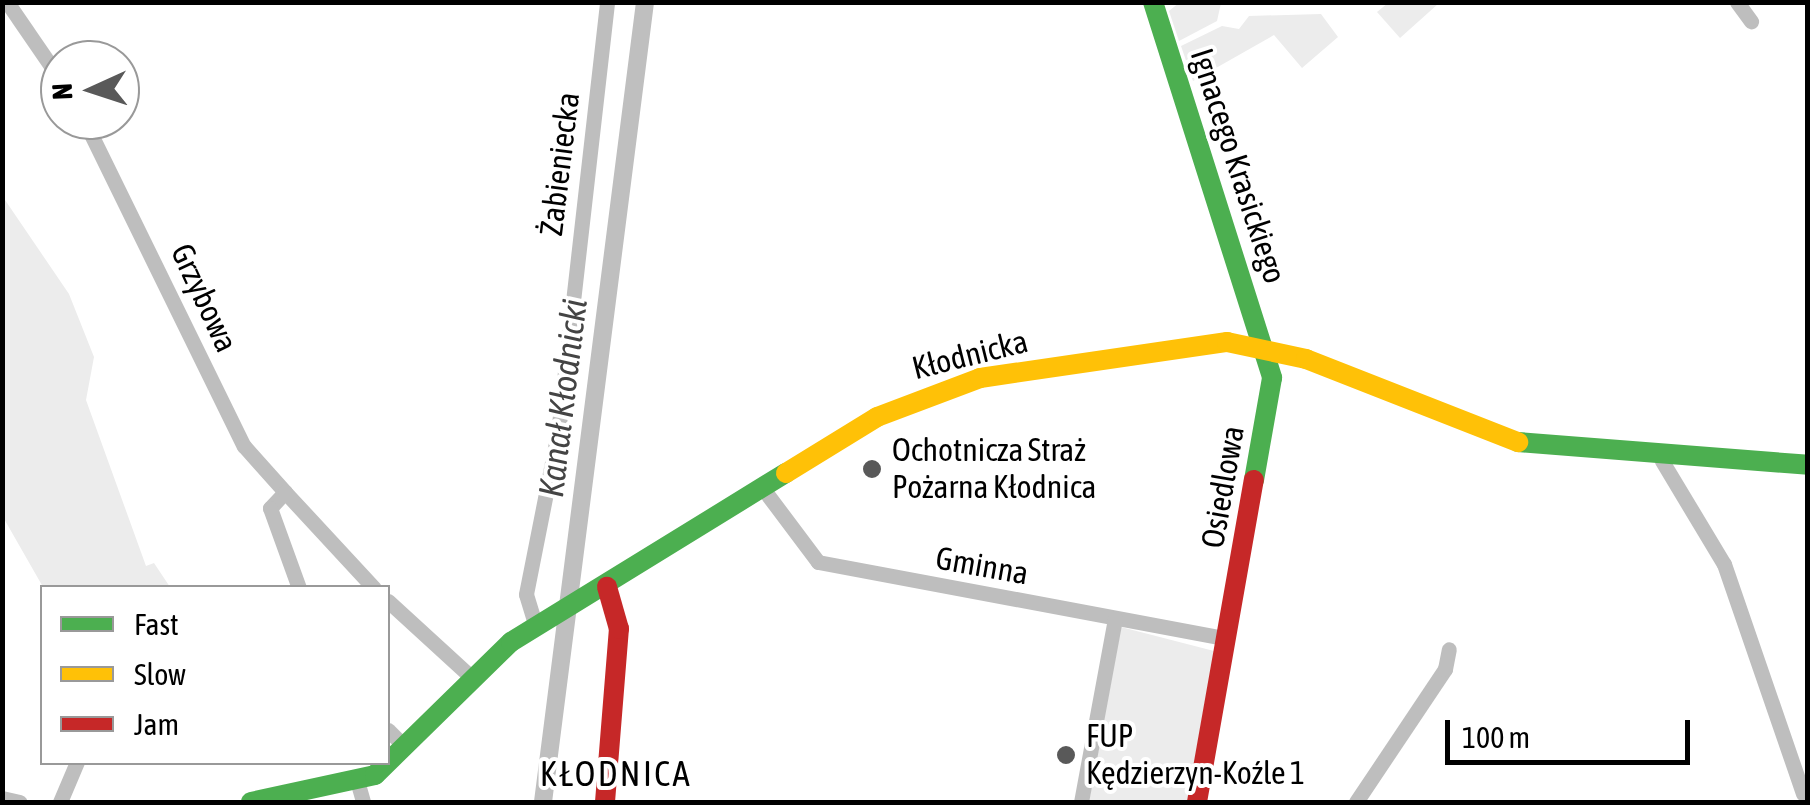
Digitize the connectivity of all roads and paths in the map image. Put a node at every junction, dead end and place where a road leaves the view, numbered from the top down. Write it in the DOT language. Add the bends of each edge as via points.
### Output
graph roads {
  1 [pos="7,2"];
  2 [pos="607,2"];
  3 [pos="1153,2"];
  4 [pos="1737,2"];
  5 [pos="1752,21"];
  6 [pos="40,50"];
  7 [pos="94,140"];
  8 [pos="1269,346"];
  9 [pos="1662,461"];
  10 [pos="1808,465"];
  11 [pos="764,490"];
  12 [pos="285,492"];
  13 [pos="298,585"];
  14 [pos="371,585"];
  15 [pos="607,587"];
  16 [pos="390,603"];
  17 [pos="1114,618"];
  18 [pos="541,624"];
  19 [pos="1226,638"];
  20 [pos="1449,649"];
  21 [pos="471,677"];
  22 [pos="390,732"];
  23 [pos="404,747"];
  24 [pos="390,762"];
  25 [pos="76,765"];
  26 [pos="387,765"];
  27 [pos="361,793"];
  28 [pos="1803,794"];
  29 [pos="2,798"];
  30 [pos="20,802"];
  31 [pos="60,802"];
  32 [pos="251,802"];
  33 [pos="605,802"];
  34 [pos="1081,802"];
  35 [pos="1196,802"];
  36 [pos="1356,802"];
  1 -- 6 [label="street"];
  2 -- 18 [label="street, Żabieniecka" via="558,432 526,594"];
  3 -- 8 [label="main road, Ignacego Krasickiego"];
  4 -- 5 [label="street"];
  7 -- 12 [label="street, Grzybowa" via="244,446"];
  8 -- 9 [label="main road, Kłodnicka" via="1509,441"];
  8 -- 11 [label="main road, Kłodnicka" via="1174,346 938,388"];
  8 -- 19 [label="main road, Osiedlowa" via="1272,378"];
  9 -- 10 [label="main road, Kłodnicka"];
  9 -- 28 [label="street" via="1724,564"];
  11 -- 15 [label="main road, Kłodnicka"];
  11 -- 17 [label="street, Gminna" via="818,562"];
  12 -- 13 [label="street" via="270,508"];
  12 -- 14 [label="street, Grzybowa"];
  15 -- 18 [label="main road, Kłodnicka"];
  15 -- 33 [label="main road" via="619,629"];
  16 -- 21 [label="street"];
  17 -- 19 [label="street, Gminna"];
  17 -- 34 [label="street"];
  18 -- 21 [label="main road, Kłodnicka"];
  19 -- 35 [label="main road, Osiedlowa"];
  20 -- 36 [label="street" via="1445,669"];
  21 -- 23 [label="main road, Kłodnicka"];
  22 -- 23 [label="street"];
  23 -- 24 [label="main road, Kłodnicka"];
  25 -- 31 [label="street"];
  26 -- 27 [label="main road, Kłodnicka"];
  27 -- 32 [label="main road, Kłodnicka"];
  29 -- 30 [label="street"];
}
